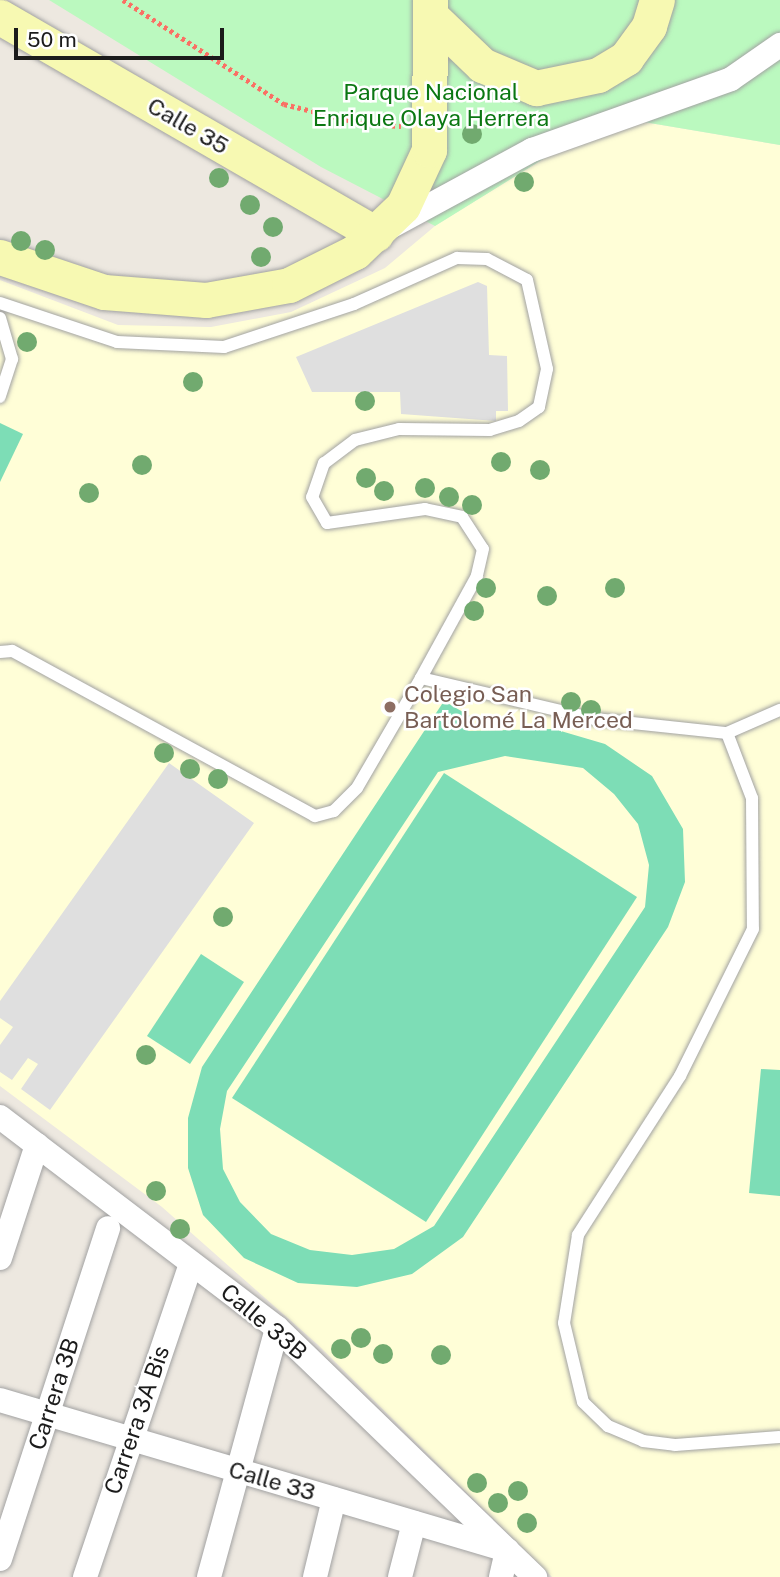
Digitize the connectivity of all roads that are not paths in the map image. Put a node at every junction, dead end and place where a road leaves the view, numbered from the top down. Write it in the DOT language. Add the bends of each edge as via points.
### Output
graph roads {
  1 [pos="657,0"];
  2 [pos="431,8"];
  3 [pos="0,17"];
  4 [pos="780,45"];
  5 [pos="376,234"];
  6 [pos="0,257"];
  7 [pos="0,303"];
  8 [pos="0,318"];
  9 [pos="0,397"];
  10 [pos="0,652"];
  11 [pos="421,678"];
  12 [pos="780,710"];
  13 [pos="727,733"];
  14 [pos="0,1117"];
  15 [pos="37,1145"];
  16 [pos="108,1228"];
  17 [pos="0,1258"];
  18 [pos="191,1264"];
  19 [pos="277,1328"];
  20 [pos="0,1400"];
  21 [pos="47,1414"];
  22 [pos="780,1437"];
  23 [pos="129,1441"];
  24 [pos="237,1471"];
  25 [pos="334,1499"];
  26 [pos="414,1523"];
  27 [pos="507,1551"];
  28 [pos="0,1559"];
  29 [pos="85,1577"];
  30 [pos="209,1577"];
  31 [pos="315,1577"];
  32 [pos="400,1577"];
  33 [pos="501,1577"];
  34 [pos="535,1577"];
  1 -- 2 [label="street" via="649,26 626,58 561,86 511,82 482,65"];
  2 -- 5 [label="street" via="432,127 420,178"];
  3 -- 5 [label="street, Calle 35"];
  4 -- 5 [label="street" via="731,79 532,150"];
  5 -- 6 [label="street" via="289,285 206,299 104,292"];
  7 -- 11 [label="lane" via="117,342 224,347 354,304 457,258 487,260 527,280 547,369 539,407 490,430 398,429 355,440 324,463 312,497 327,523 425,509 462,517 476,532 483,549 477,576"];
  8 -- 9 [label="lane" via="12,359"];
  10 -- 11 [label="lane" via="12,651 315,816 334,811 358,788"];
  11 -- 13 [label="lane" via="595,719"];
  12 -- 13 [label="lane"];
  13 -- 22 [label="lane" via="752,798 753,929 680,1076 578,1235 564,1323 583,1402 608,1426 643,1441 675,1445"];
  14 -- 15 [label="street, Calle 33B"];
  15 -- 17 [label="street"];
  15 -- 18 [label="street, Calle 33B"];
  16 -- 21 [label="street, Carrera 3B"];
  18 -- 19 [label="street, Calle 33B"];
  18 -- 23 [label="street, Carrera 3A Bis"];
  19 -- 24 [label="street"];
  19 -- 27 [label="street, Calle 33B"];
  20 -- 21 [label="street, Calle 33"];
  21 -- 23 [label="street, Calle 33"];
  21 -- 28 [label="street, Carrera 3B"];
  23 -- 24 [label="street, Calle 33"];
  23 -- 29 [label="street, Carrera 3A Bis"];
  24 -- 25 [label="street, Calle 33"];
  24 -- 30 [label="street"];
  25 -- 26 [label="street, Calle 33"];
  25 -- 31 [label="street"];
  26 -- 27 [label="street, Calle 33"];
  26 -- 32 [label="street"];
  27 -- 33 [label="street"];
  27 -- 34 [label="street, Calle 33"];
}
